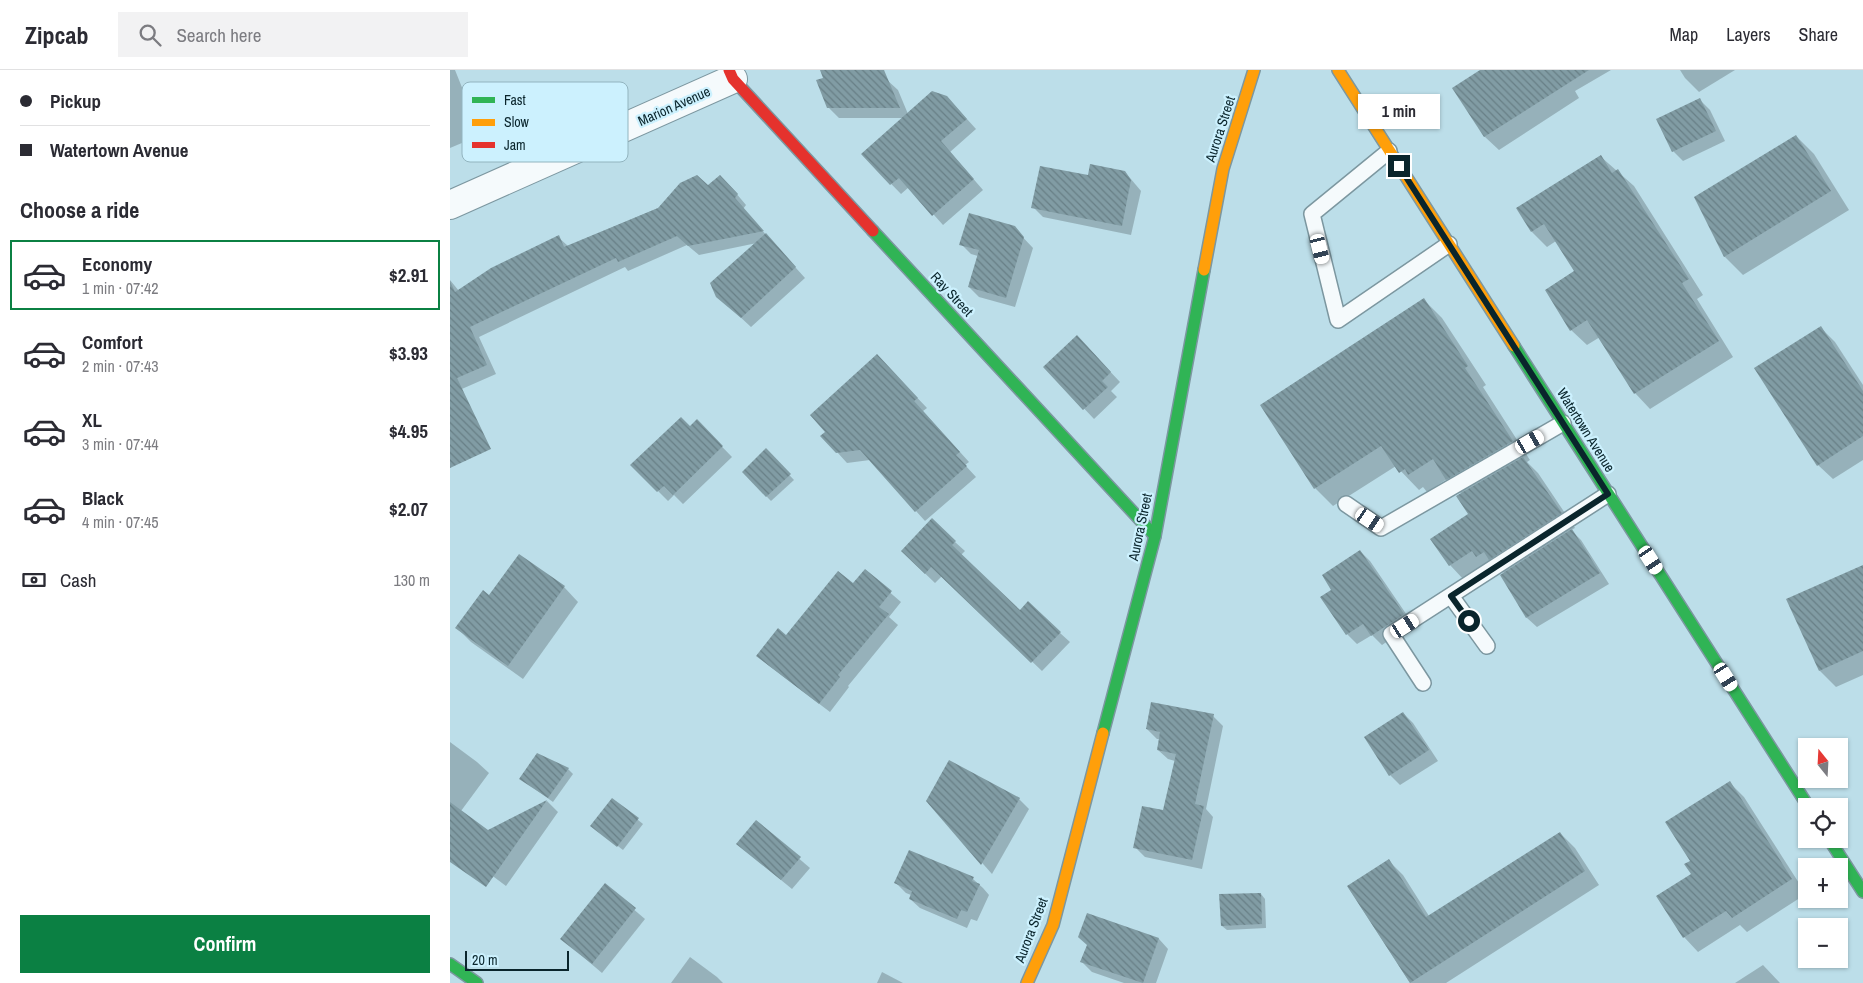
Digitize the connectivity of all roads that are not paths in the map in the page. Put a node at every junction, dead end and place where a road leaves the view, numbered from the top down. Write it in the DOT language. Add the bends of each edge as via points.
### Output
graph roads {
  1 [pos="1254,70"];
  2 [pos="1338,70"];
  3 [pos="731,75"];
  4 [pos="628,123"];
  5 [pos="1389,151"];
  6 [pos="543,162"];
  7 [pos="450,205"];
  8 [pos="1449,244"];
  9 [pos="1563,422"];
  10 [pos="1608,494"];
  11 [pos="1346,504"];
  12 [pos="1155,536"];
  13 [pos="1451,596"];
  14 [pos="1487,646"];
  15 [pos="1423,683"];
  16 [pos="1803,798"];
  17 [pos="1835,848"];
  18 [pos="1863,892"];
  19 [pos="450,964"];
  20 [pos="477,983"];
  21 [pos="1027,983"];
  1 -- 12 [label="main road, Aurora Street" via="1222,169"];
  2 -- 5 [label="main road, Watertown Avenue"];
  3 -- 4 [label="street, Marion Avenue"];
  3 -- 12 [label="main road, Ray Street"];
  5 -- 8 [label="main road, Watertown Avenue"];
  5 -- 8 [label="lane" via="1312,214 1338,320"];
  6 -- 7 [label="street, Marion Avenue"];
  8 -- 9 [label="main road, Watertown Avenue"];
  9 -- 10 [label="main road, Watertown Avenue"];
  9 -- 11 [label="lane" via="1381,528"];
  10 -- 13 [label="lane"];
  10 -- 16 [label="main road, Watertown Avenue"];
  12 -- 21 [label="main road, Aurora Street" via="1053,924"];
  13 -- 14 [label="lane"];
  13 -- 15 [label="lane" via="1392,634"];
  17 -- 18 [label="main road"];
  19 -- 20 [label="main road"];
}
